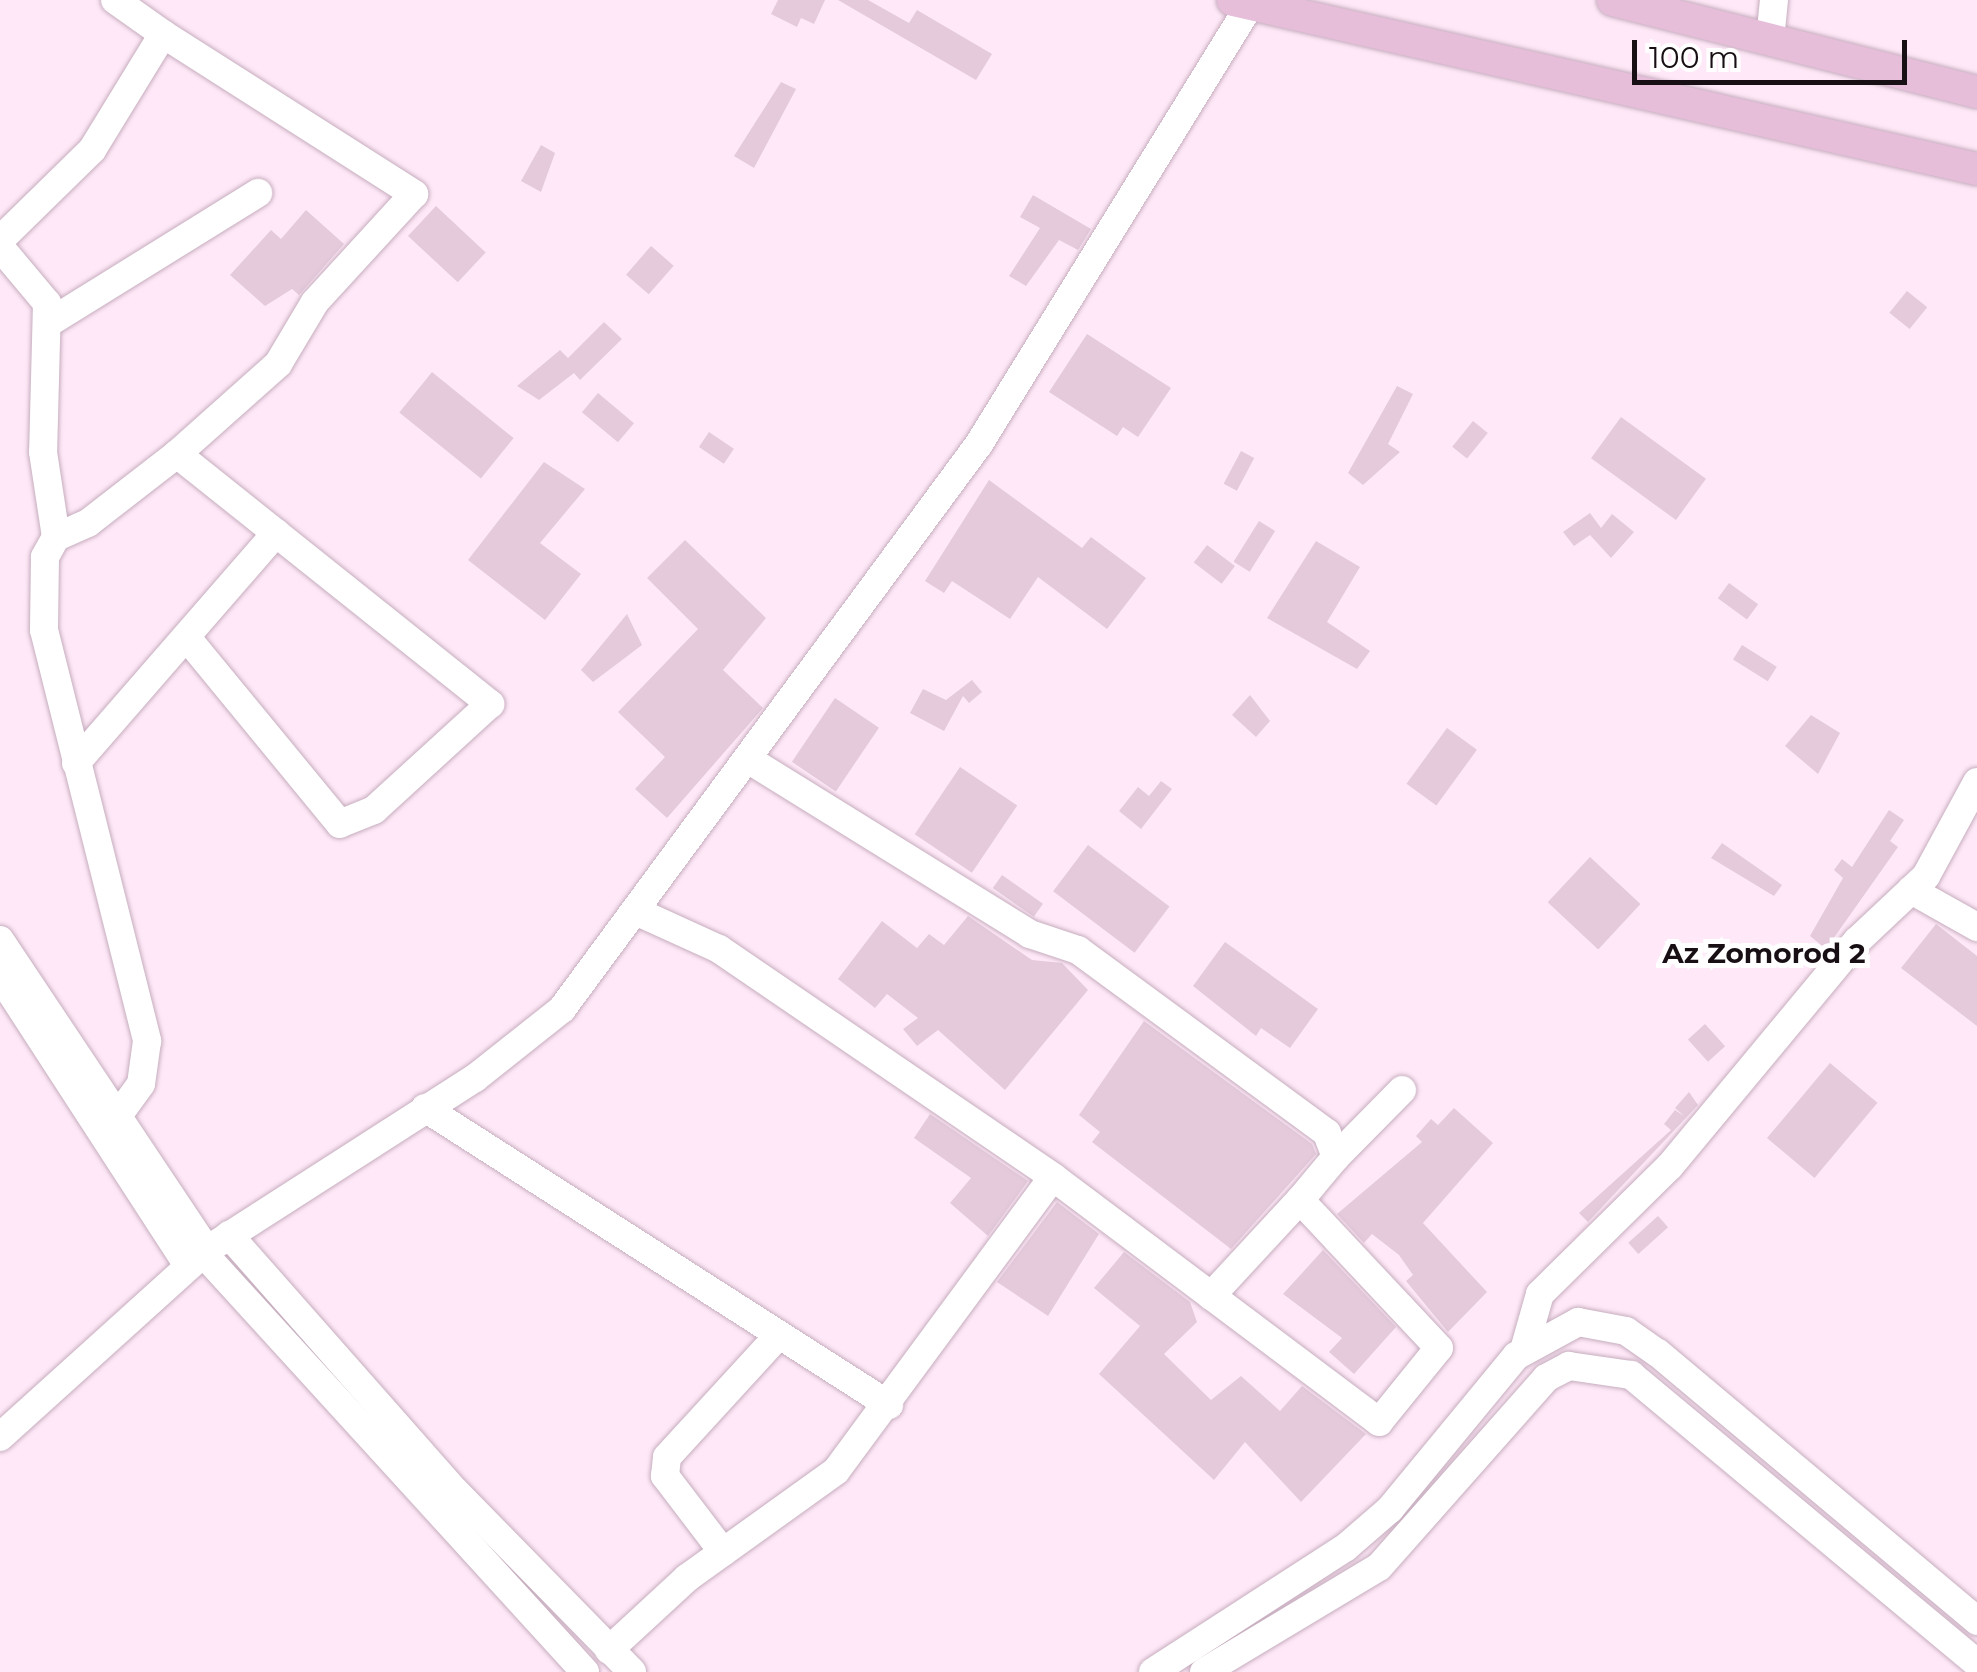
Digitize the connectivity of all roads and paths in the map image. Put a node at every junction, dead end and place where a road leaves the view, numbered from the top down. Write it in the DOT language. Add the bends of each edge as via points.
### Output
graph roads {
  1 [pos="114,0"];
  2 [pos="1613,0"];
  3 [pos="1774,0"];
  4 [pos="1245,2"];
  5 [pos="163,34"];
  6 [pos="1770,40"];
  7 [pos="1977,92"];
  8 [pos="1977,169"];
  9 [pos="258,193"];
  10 [pos="0,243"];
  11 [pos="50,322"];
  12 [pos="177,454"];
  13 [pos="276,533"];
  14 [pos="56,537"];
  15 [pos="188,639"];
  16 [pos="750,761"];
  17 [pos="76,763"];
  18 [pos="1977,782"];
  19 [pos="1910,890"];
  20 [pos="640,913"];
  21 [pos="1977,927"];
  22 [pos="0,940"];
  23 [pos="0,976"];
  24 [pos="1402,1090"];
  25 [pos="425,1108"];
  26 [pos="118,1117"];
  27 [pos="1336,1157"];
  28 [pos="1053,1177"];
  29 [pos="1300,1200"];
  30 [pos="206,1251"];
  31 [pos="1211,1296"];
  32 [pos="778,1336"];
  33 [pos="1524,1350"];
  34 [pos="889,1405"];
  35 [pos="0,1436"];
  36 [pos="723,1552"];
  37 [pos="1977,1622"];
  38 [pos="609,1650"];
  39 [pos="1977,1663"];
  40 [pos="585,1672"];
  41 [pos="632,1672"];
  42 [pos="1153,1672"];
  43 [pos="1204,1672"];
  1 -- 5 [label="street"];
  2 -- 6 [label="main road"];
  3 -- 6 [label="street"];
  4 -- 8 [label="main road"];
  4 -- 16 [label="street" via="979,444"];
  5 -- 10 [label="street" via="92,150"];
  5 -- 12 [label="street" via="414,194 316,302 278,364"];
  6 -- 7 [label="main road"];
  9 -- 11 [label="street"];
  10 -- 11 [label="street" via="26,270"];
  11 -- 14 [label="street" via="43,452"];
  12 -- 13 [label="street"];
  12 -- 14 [label="street" via="88,524"];
  13 -- 15 [label="street"];
  13 -- 15 [label="street" via="490,704 374,810 340,824"];
  14 -- 17 [label="street" via="45,557 44,630"];
  15 -- 17 [label="street"];
  16 -- 20 [label="street"];
  16 -- 27 [label="street" via="1030,934 1078,950 1327,1133"];
  17 -- 26 [label="street" via="148,1041 141,1084"];
  18 -- 19 [label="street"];
  19 -- 21 [label="street"];
  19 -- 33 [label="street" via="1856,940 1670,1166 1540,1294"];
  20 -- 25 [label="street" via="562,1009"];
  20 -- 28 [label="street" via="719,949"];
  22 -- 26 [label="street"];
  23 -- 30 [label="street"];
  24 -- 27 [label="street"];
  25 -- 30 [label="street"];
  25 -- 32 [label="street"];
  26 -- 30 [label="street"];
  27 -- 29 [label="street"];
  28 -- 31 [label="street"];
  28 -- 34 [label="street"];
  29 -- 31 [label="street"];
  29 -- 31 [label="street" via="1439,1348 1379,1422"];
  30 -- 35 [label="street"];
  30 -- 38 [label="street"];
  30 -- 40 [label="street"];
  32 -- 34 [label="street"];
  32 -- 36 [label="street" via="667,1457 665,1476"];
  33 -- 37 [label="street" via="1578,1322 1626,1331"];
  33 -- 42 [label="street" via="1346,1548"];
  34 -- 36 [label="street" via="836,1471"];
  36 -- 38 [label="street"];
  38 -- 41 [label="street"];
  39 -- 43 [label="street" via="1694,1422 1631,1375 1582,1366 1546,1378 1378,1568"];
}
